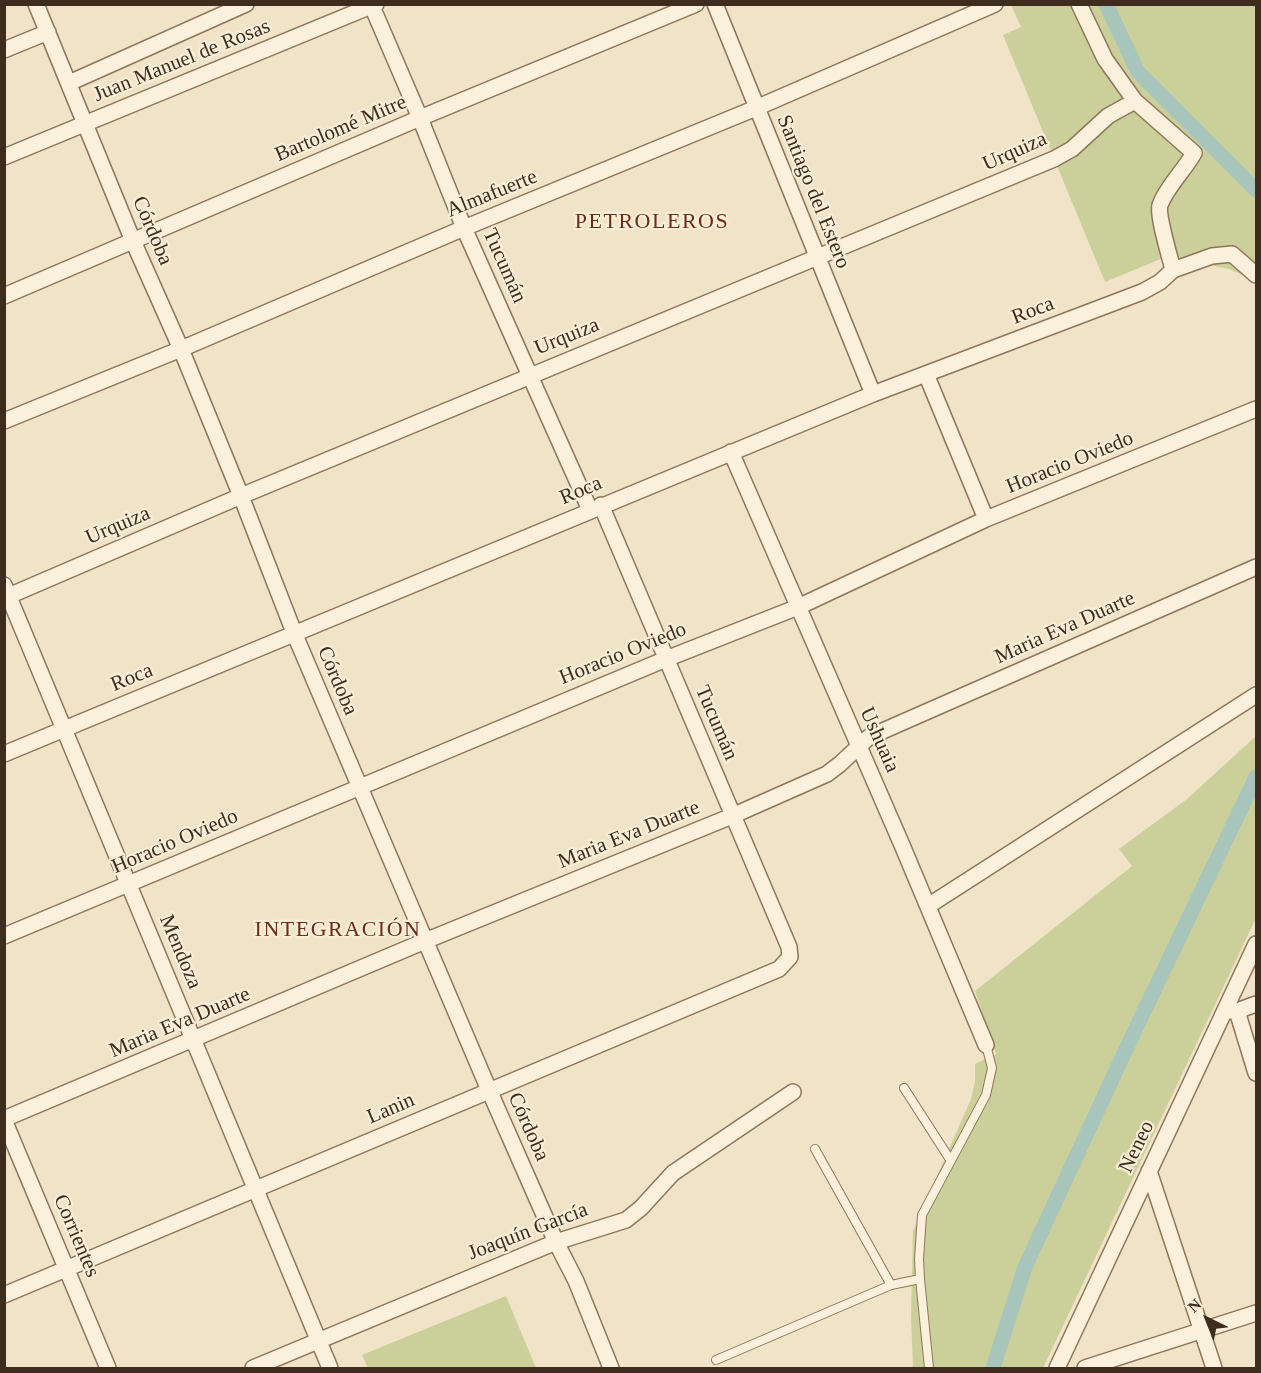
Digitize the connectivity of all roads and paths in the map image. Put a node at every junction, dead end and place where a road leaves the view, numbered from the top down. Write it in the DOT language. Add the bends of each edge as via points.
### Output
graph roads {
  1 [pos="36,4"];
  2 [pos="246,4"];
  3 [pos="696,4"];
  4 [pos="715,4"];
  5 [pos="995,4"];
  6 [pos="1079,4"];
  7 [pos="373,5"];
  8 [pos="48,32"];
  9 [pos="4,50"];
  10 [pos="69,83"];
  11 [pos="1135,101"];
  12 [pos="756,108"];
  13 [pos="420,118"];
  14 [pos="84,124"];
  15 [pos="4,157"];
  16 [pos="464,228"];
  17 [pos="133,241"];
  18 [pos="817,258"];
  19 [pos="1173,270"];
  20 [pos="1257,275"];
  21 [pos="4,296"];
  22 [pos="181,349"];
  23 [pos="926,374"];
  24 [pos="530,375"];
  25 [pos="873,394"];
  26 [pos="1257,409"];
  27 [pos="4,421"];
  28 [pos="731,452"];
  29 [pos="241,496"];
  30 [pos="595,508"];
  31 [pos="986,519"];
  32 [pos="1257,567"];
  33 [pos="6,593"];
  34 [pos="798,607"];
  35 [pos="295,635"];
  36 [pos="666,659"];
  37 [pos="1257,695"];
  38 [pos="64,729"];
  39 [pos="858,746"];
  40 [pos="4,754"];
  41 [pos="360,788"];
  42 [pos="732,816"];
  43 [pos="129,884"];
  44 [pos="928,906"];
  45 [pos="4,936"];
  46 [pos="425,941"];
  47 [pos="1257,944"];
  48 [pos="790,957"];
  49 [pos="1257,1004"];
  50 [pos="1231,1011"];
  51 [pos="194,1041"];
  52 [pos="986,1045"];
  53 [pos="1257,1073"];
  54 [pos="904,1088"];
  55 [pos="489,1090"];
  56 [pos="793,1092"];
  57 [pos="4,1120"];
  58 [pos="815,1149"];
  59 [pos="951,1161"];
  60 [pos="1149,1171"];
  61 [pos="256,1190"];
  62 [pos="556,1242"];
  63 [pos="67,1269"];
  64 [pos="920,1279"];
  65 [pos="891,1285"];
  66 [pos="4,1295"];
  67 [pos="1257,1313"];
  68 [pos="1202,1331"];
  69 [pos="318,1340"];
  70 [pos="716,1360"];
  71 [pos="108,1368"];
  72 [pos="253,1368"];
  73 [pos="330,1368"];
  74 [pos="611,1368"];
  75 [pos="929,1368"];
  76 [pos="1056,1368"];
  77 [pos="1085,1368"];
  78 [pos="1214,1368"];
  1 -- 8 [label="street, Córdoba"];
  2 -- 10 [label="street"];
  3 -- 13 [label="street, Bartolomé Mitre"];
  4 -- 12 [label="street, Santiago del Estero"];
  5 -- 12 [label="street, Almafuerte"];
  6 -- 11 [label="street" via="1105,59"];
  7 -- 13 [label="street, Tucumán"];
  7 -- 14 [label="street, Juan Manuel de Rosas"];
  8 -- 9 [label="street"];
  8 -- 10 [label="street, Córdoba"];
  10 -- 14 [label="street, Córdoba"];
  11 -- 18 [label="street, Urquiza" via="1107,116 1072,149 1054,159"];
  11 -- 19 [label="street" via="1194,153 1159,208"];
  12 -- 16 [label="street, Almafuerte"];
  12 -- 18 [label="street, Santiago del Estero"];
  13 -- 16 [label="street, Tucumán"];
  13 -- 17 [label="street, Bartolomé Mitre"];
  14 -- 15 [label="street, Juan Manuel de Rosas"];
  14 -- 17 [label="street, Córdoba"];
  16 -- 22 [label="street, Almafuerte"];
  16 -- 24 [label="street, Tucumán"];
  17 -- 21 [label="street, Bartolomé Mitre"];
  17 -- 22 [label="street, Córdoba"];
  18 -- 24 [label="street, Urquiza"];
  18 -- 25 [label="street, Santiago del Estero"];
  19 -- 20 [label="street, Roca" via="1212,256 1232,254"];
  19 -- 23 [label="street, Roca" via="1142,292"];
  22 -- 27 [label="street, Almafuerte"];
  22 -- 29 [label="street, Córdoba"];
  23 -- 25 [label="street, Roca"];
  23 -- 31 [label="street"];
  24 -- 29 [label="street, Urquiza"];
  24 -- 30 [label="street, Tucumán"];
  25 -- 28 [label="street, Roca"];
  26 -- 31 [label="street, Horacio Oviedo"];
  28 -- 30 [label="street, Roca"];
  28 -- 34 [label="street, Ushuaia"];
  29 -- 33 [label="street, Urquiza"];
  29 -- 35 [label="street, Córdoba"];
  30 -- 35 [label="street, Roca"];
  30 -- 36 [label="street, Tucumán"];
  31 -- 34 [label="street, Horacio Oviedo"];
  32 -- 39 [label="street, Maria Eva Duarte" via="879,733"];
  33 -- 38 [label="street, Mendoza"];
  34 -- 36 [label="street, Horacio Oviedo"];
  34 -- 39 [label="street, Ushuaia"];
  35 -- 38 [label="street, Roca"];
  35 -- 41 [label="street, Córdoba"];
  36 -- 41 [label="street, Horacio Oviedo"];
  36 -- 42 [label="street, Tucumán"];
  37 -- 44 [label="street"];
  38 -- 40 [label="street, Roca"];
  38 -- 43 [label="street, Mendoza"];
  39 -- 42 [label="street, Maria Eva Duarte" via="827,774"];
  39 -- 44 [label="street, Ushuaia"];
  41 -- 43 [label="street, Horacio Oviedo"];
  41 -- 46 [label="street, Córdoba"];
  42 -- 46 [label="street, Maria Eva Duarte"];
  42 -- 48 [label="street, Tucumán"];
  43 -- 45 [label="street, Horacio Oviedo"];
  43 -- 51 [label="street, Mendoza"];
  44 -- 52 [label="street, Ushuaia"];
  46 -- 51 [label="street, Maria Eva Duarte"];
  46 -- 55 [label="street, Córdoba"];
  47 -- 50 [label="street, Neneo"];
  48 -- 55 [label="street, Lanin" via="779,969"];
  49 -- 50 [label="street"];
  50 -- 53 [label="street"];
  50 -- 60 [label="street, Neneo"];
  51 -- 57 [label="street, Maria Eva Duarte"];
  51 -- 61 [label="street, Mendoza"];
  52 -- 59 [label="lane" via="992,1068 986,1095"];
  54 -- 59 [label="lane"];
  55 -- 61 [label="street, Lanin"];
  55 -- 62 [label="street, Córdoba"];
  56 -- 62 [label="street, Joaquín García" via="674,1173 626,1220"];
  57 -- 63 [label="street, Corrientes"];
  58 -- 65 [label="lane"];
  59 -- 64 [label="lane" via="922,1215"];
  60 -- 68 [label="street"];
  60 -- 76 [label="street, Neneo"];
  61 -- 63 [label="street, Lanin"];
  61 -- 69 [label="street, Mendoza"];
  62 -- 69 [label="street, Joaquín García"];
  62 -- 74 [label="street, Córdoba"];
  63 -- 66 [label="street, Lanin"];
  63 -- 71 [label="street, Corrientes"];
  64 -- 65 [label="lane"];
  64 -- 75 [label="lane"];
  65 -- 70 [label="lane"];
  67 -- 68 [label="street"];
  68 -- 77 [label="street"];
  68 -- 78 [label="street"];
  69 -- 72 [label="street, Joaquín García"];
  69 -- 73 [label="street, Mendoza"];
}
